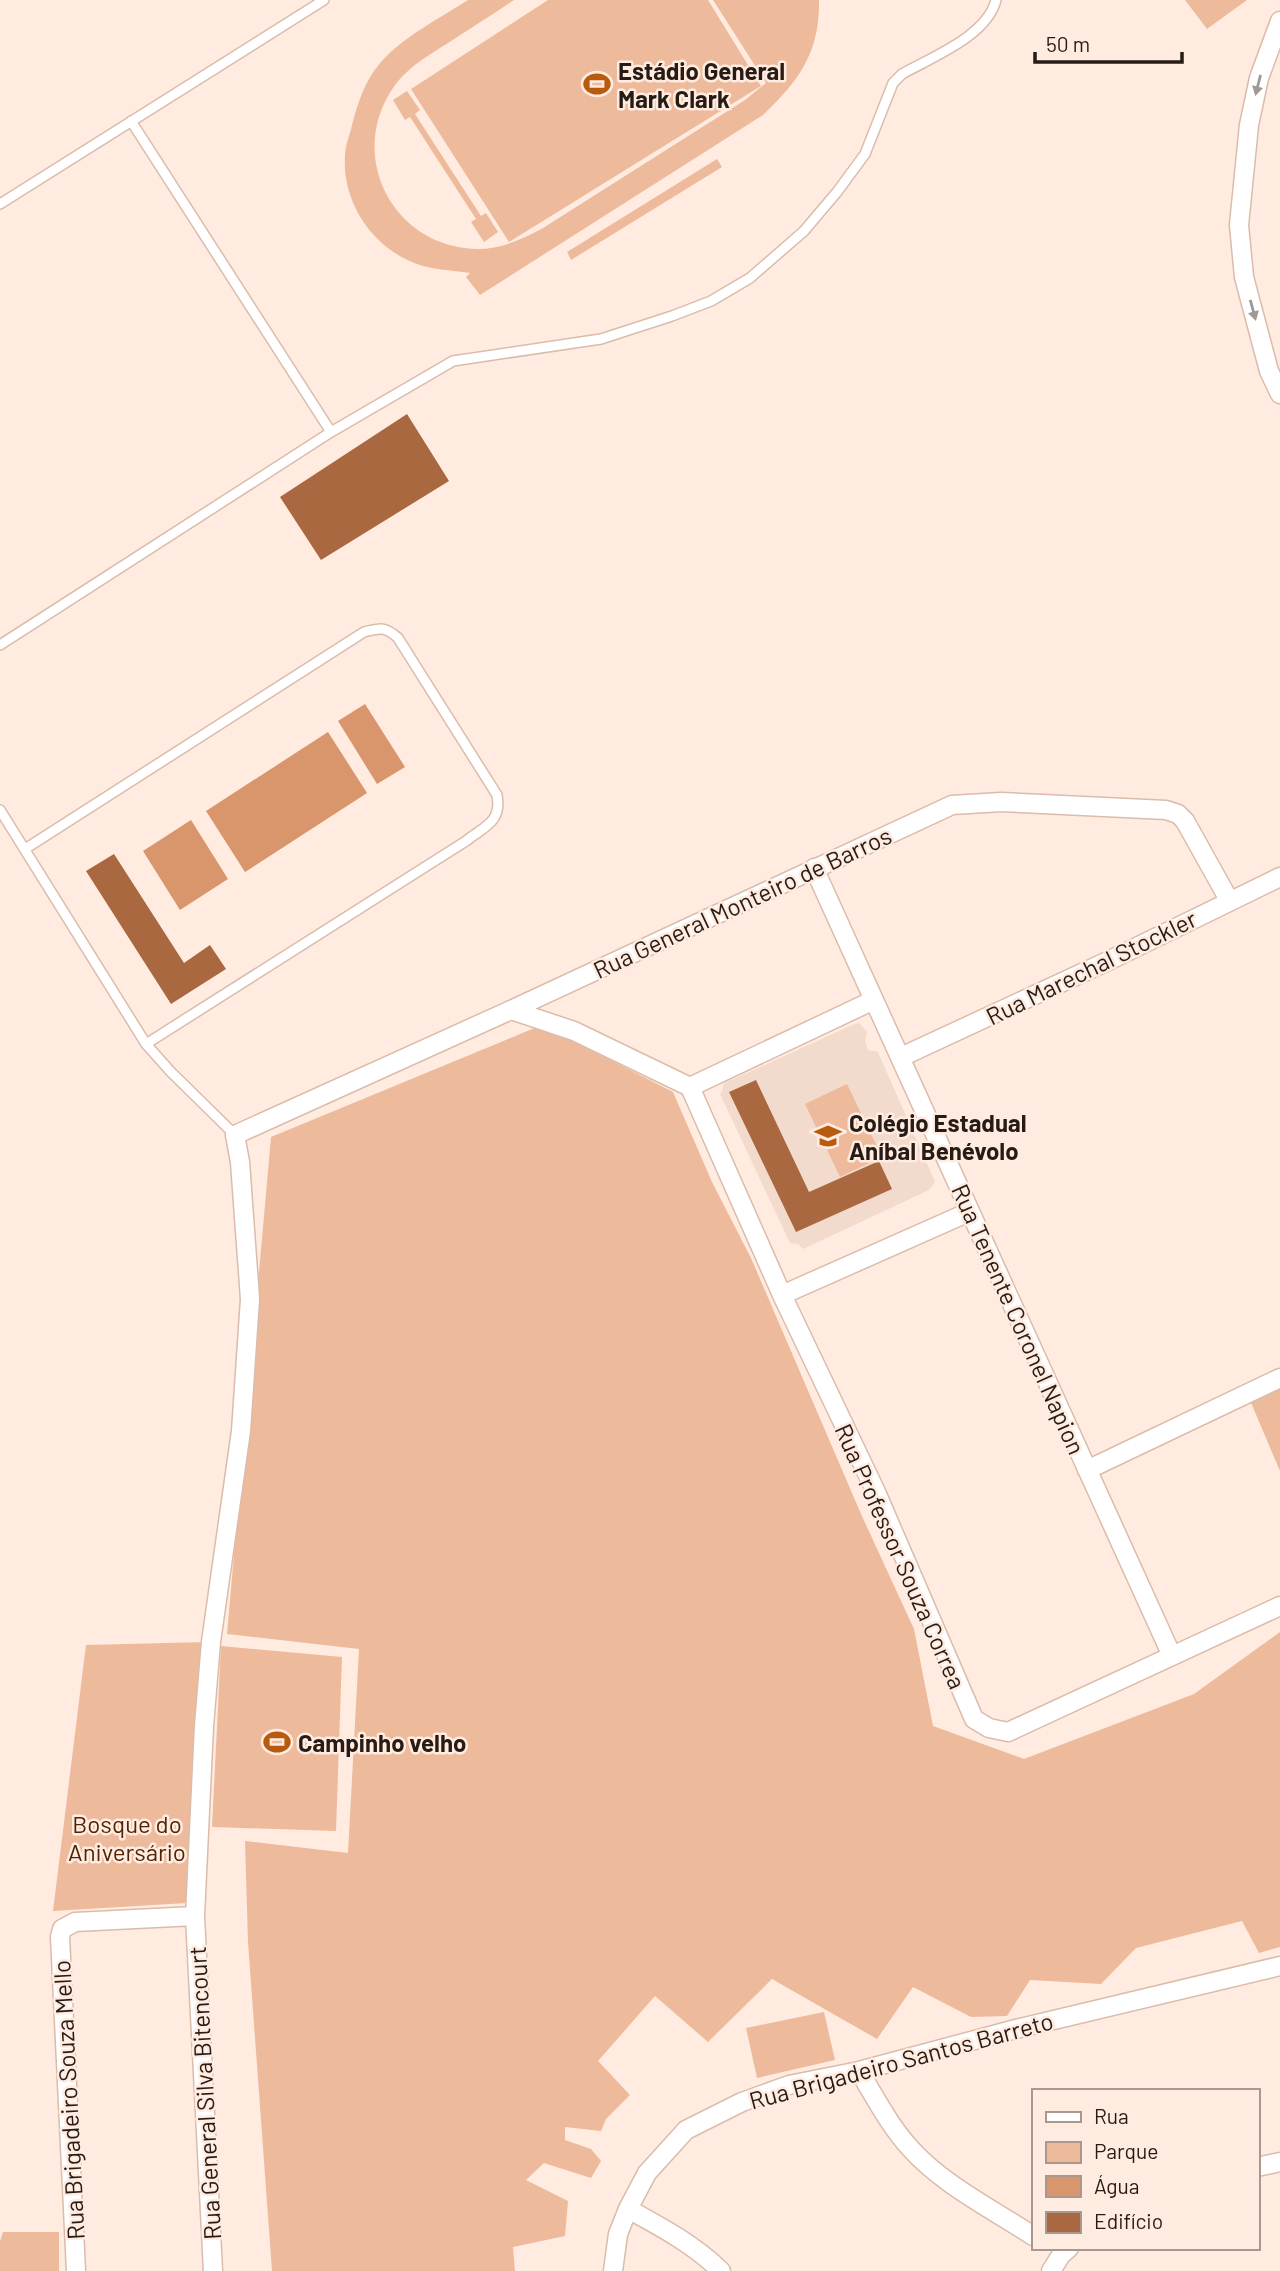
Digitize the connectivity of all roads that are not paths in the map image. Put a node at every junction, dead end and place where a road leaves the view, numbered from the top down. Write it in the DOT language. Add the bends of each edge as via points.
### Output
graph roads {
  1 [pos="324,0"];
  2 [pos="996,0"];
  3 [pos="1280,21"];
  4 [pos="131,121"];
  5 [pos="0,204"];
  6 [pos="1272,359"];
  7 [pos="1280,394"];
  8 [pos="331,432"];
  9 [pos="0,645"];
  10 [pos="0,810"];
  11 [pos="25,849"];
  12 [pos="814,868"];
  13 [pos="1280,877"];
  14 [pos="1229,900"];
  15 [pos="874,1000"];
  16 [pos="511,1010"];
  17 [pos="146,1044"];
  18 [pos="901,1057"];
  19 [pos="690,1087"];
  20 [pos="235,1135"];
  21 [pos="969,1212"];
  22 [pos="782,1295"];
  23 [pos="1280,1378"];
  24 [pos="1087,1470"];
  25 [pos="1280,1606"];
  26 [pos="1172,1656"];
  27 [pos="195,1916"];
  28 [pos="1280,1966"];
  29 [pos="859,2071"];
  30 [pos="1280,2162"];
  31 [pos="1259,2167"];
  32 [pos="628,2209"];
  33 [pos="1032,2235"];
  34 [pos="1061,2250"];
  35 [pos="76,2271"];
  36 [pos="213,2271"];
  37 [pos="612,2271"];
  38 [pos="721,2271"];
  39 [pos="1051,2271"];
  1 -- 4 [label="lane"];
  2 -- 8 [label="lane" via="993,12 975,32 893,83 865,154 804,231 750,278 711,301 601,339 453,361"];
  3 -- 6 [label="street, one-way" via="1259,78 1249,125 1239,225 1244,277"];
  4 -- 5 [label="lane"];
  4 -- 8 [label="lane"];
  6 -- 7 [label="street"];
  8 -- 9 [label="lane"];
  10 -- 11 [label="lane"];
  11 -- 17 [label="lane"];
  11 -- 17 [label="lane" via="364,632 389,629 438,698 496,795 499,807 495,818 466,841"];
  12 -- 14 [label="street, Rua General Monteiro de Barros" via="952,805 1001,802 1166,810 1185,821"];
  12 -- 15 [label="street, Rua Tenente Coronel Napion"];
  12 -- 16 [label="street, Rua General Monteiro de Barros"];
  13 -- 14 [label="street, Rua Marechal Stockler"];
  14 -- 18 [label="street, Rua Marechal Stockler"];
  15 -- 18 [label="street, Rua Tenente Coronel Napion"];
  15 -- 19 [label="street"];
  16 -- 19 [label="street" via="574,1031"];
  16 -- 20 [label="street, Rua General Monteiro de Barros"];
  17 -- 20 [label="lane"];
  18 -- 21 [label="street, Rua Tenente Coronel Napion"];
  19 -- 22 [label="street, Rua Professor Souza Correa"];
  20 -- 27 [label="street, Rua General Silva Bitencourt" via="250,1299 242,1431 211,1642"];
  21 -- 22 [label="street"];
  21 -- 24 [label="street, Rua Tenente Coronel Napion"];
  22 -- 26 [label="street, Rua Professor Souza Correa" via="876,1492 974,1719 1008,1732"];
  23 -- 24 [label="street"];
  24 -- 26 [label="street, Rua Tenente Coronel Napion"];
  25 -- 26 [label="street, Rua Professor Souza Correa"];
  27 -- 35 [label="street, Rua Brigadeiro Souza Mello" via="75,1922 62,1929"];
  27 -- 36 [label="street, Rua General Silva Bitencourt"];
  28 -- 29 [label="street, Rua Brigadeiro Santos Barreto"];
  29 -- 32 [label="street, Rua Brigadeiro Santos Barreto" via="789,2085 686,2130 647,2173"];
  29 -- 33 [label="street" via="892,2127 912,2150 943,2177"];
  30 -- 31 [label="street"];
  32 -- 37 [label="street, Rua Brigadeiro Santos Barreto"];
  32 -- 38 [label="street" via="684,2240"];
  34 -- 39 [label="street"];
}
